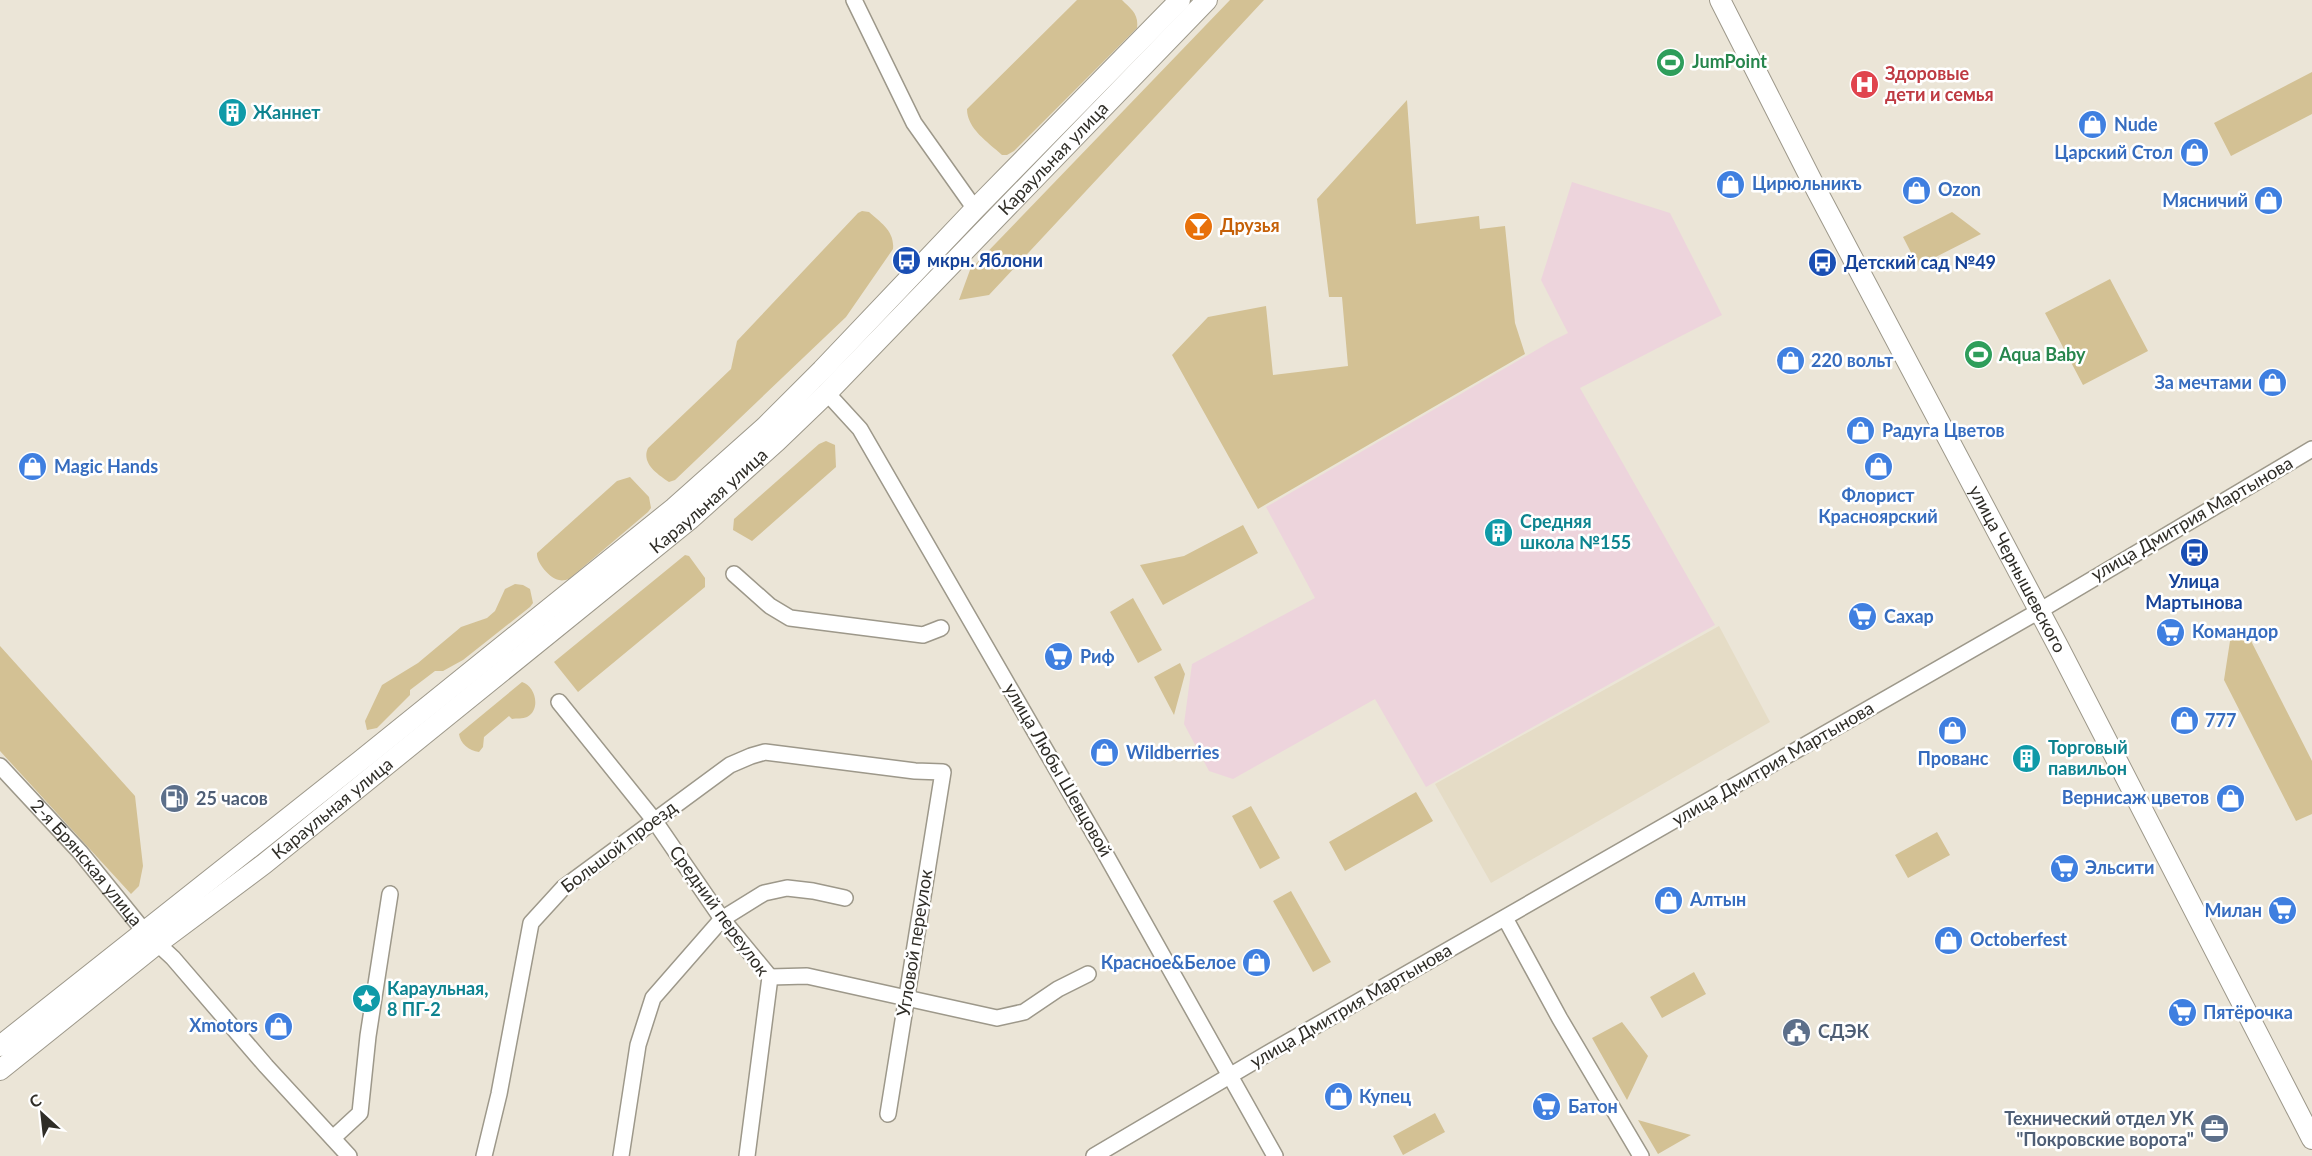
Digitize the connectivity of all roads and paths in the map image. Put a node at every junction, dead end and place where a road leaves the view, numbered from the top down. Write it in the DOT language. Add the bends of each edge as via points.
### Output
graph roads {
  1 [pos="854,0"];
  2 [pos="1180,0"];
  3 [pos="1207,0"];
  4 [pos="1720,0"];
  5 [pos="975,209"];
  6 [pos="827,393"];
  7 [pos="2312,448"];
  8 [pos="734,574"];
  9 [pos="2038,611"];
  10 [pos="941,628"];
  11 [pos="559,702"];
  12 [pos="0,766"];
  13 [pos="943,772"];
  14 [pos="654,820"];
  15 [pos="390,894"];
  16 [pos="845,898"];
  17 [pos="1505,918"];
  18 [pos="722,919"];
  19 [pos="151,938"];
  20 [pos="1088,974"];
  21 [pos="770,977"];
  22 [pos="906,999"];
  23 [pos="0,1046"];
  24 [pos="0,1070"];
  25 [pos="1231,1075"];
  26 [pos="888,1114"];
  27 [pos="333,1138"];
  28 [pos="2312,1139"];
  29 [pos="349,1156"];
  30 [pos="484,1156"];
  31 [pos="621,1156"];
  32 [pos="747,1156"];
  33 [pos="1094,1156"];
  34 [pos="1275,1156"];
  35 [pos="1641,1156"];
  1 -- 5 [label="street" via="914,123"];
  2 -- 5 [label="main road, Караульная улица"];
  3 -- 6 [label="main road, Караульная улица"];
  4 -- 9 [label="main road, улица Чернышевского"];
  5 -- 19 [label="main road, Караульная улица" via="773,419 674,508 360,761"];
  6 -- 19 [label="main road, Караульная улица" via="680,527 264,864"];
  6 -- 25 [label="street, улица Любы Шевцовой" via="860,429"];
  7 -- 9 [label="street, улица Дмитрия Мартынова"];
  8 -- 10 [label="street" via="790,618 923,635"];
  9 -- 17 [label="street, улица Дмитрия Мартынова"];
  9 -- 28 [label="main road, улица Чернышевского"];
  11 -- 14 [label="street, Средний переулок"];
  12 -- 19 [label="street, 2-я Брянская улица" via="80,852"];
  13 -- 14 [label="street, Большой проезд" via="765,752 730,765"];
  13 -- 22 [label="street, Угловой переулок"];
  14 -- 18 [label="street, Средний переулок"];
  14 -- 30 [label="street, Большой проезд" via="563,888 531,923"];
  15 -- 27 [label="street" via="360,1113"];
  16 -- 18 [label="street" via="787,888 764,893"];
  17 -- 25 [label="street, улица Дмитрия Мартынова"];
  17 -- 35 [label="street"];
  18 -- 21 [label="street, Средний переулок"];
  18 -- 31 [label="street" via="652,998 638,1045"];
  19 -- 23 [label="main road, 2-я Брянская улица"];
  19 -- 24 [label="main road"];
  19 -- 27 [label="street"];
  20 -- 22 [label="street" via="1024,1012 997,1018"];
  21 -- 22 [label="street" via="807,976"];
  21 -- 32 [label="street, Средний переулок"];
  22 -- 26 [label="street, Угловой переулок"];
  25 -- 33 [label="street, улица Дмитрия Мартынова"];
  25 -- 34 [label="street, улица Любы Шевцовой"];
  27 -- 29 [label="street"];
}
